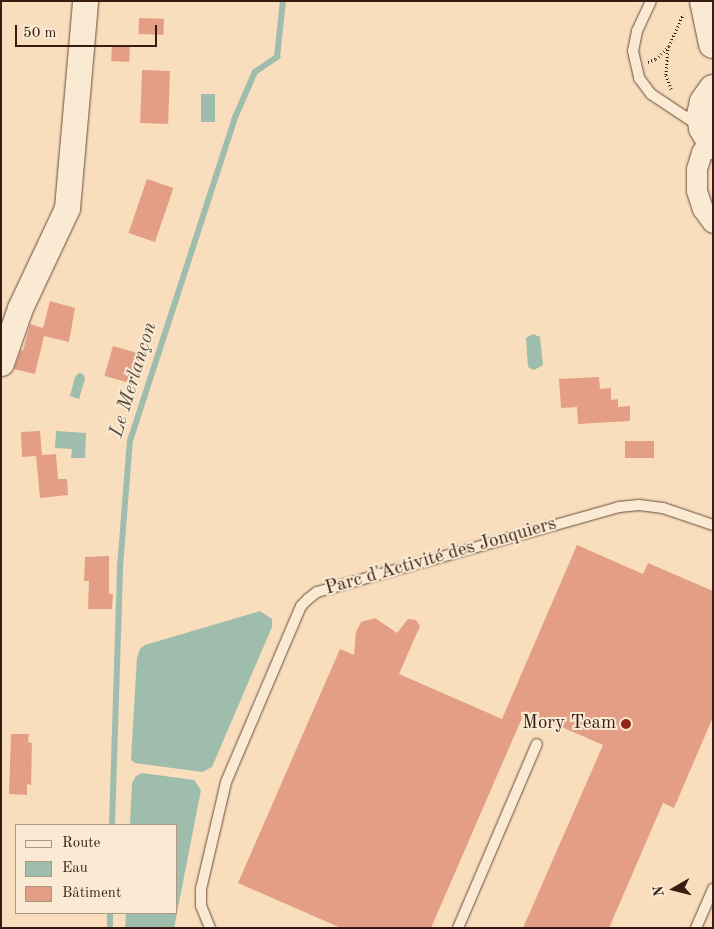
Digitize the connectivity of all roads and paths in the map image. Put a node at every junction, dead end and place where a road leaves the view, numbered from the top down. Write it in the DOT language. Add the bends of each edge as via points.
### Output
graph roads {
  1 [pos="85,1"];
  2 [pos="651,1"];
  3 [pos="694,6"];
  4 [pos="713,44"];
  5 [pos="668,46"];
  6 [pos="636,65"];
  7 [pos="713,89"];
  8 [pos="672,91"];
  9 [pos="708,138"];
  10 [pos="713,223"];
  11 [pos="1,363"];
  12 [pos="713,525"];
  13 [pos="537,744"];
  14 [pos="713,889"];
  15 [pos="210,928"];
  16 [pos="458,928"];
  17 [pos="696,928"];
  1 -- 11 [label="street" via="66,208 20,308"];
  2 -- 6 [label="lane" via="636,31 633,51"];
  3 -- 4 [label="main road"];
  3 -- 5 [label="path"];
  5 -- 6 [label="path" via="656,60"];
  5 -- 8 [label="path" via="666,75"];
  6 -- 9 [label="lane" via="639,78 651,94"];
  7 -- 9 [label="main road" via="704,102 701,115"];
  9 -- 10 [label="street" via="698,169 697,190 703,209"];
  12 -- 15 [label="lane, Parc d'Activité des Jonquiers" via="663,508 619,507 317,592 308,599 301,606 224,789 201,889 201,906"];
  13 -- 16 [label="lane"];
  14 -- 17 [label="lane"];
}
